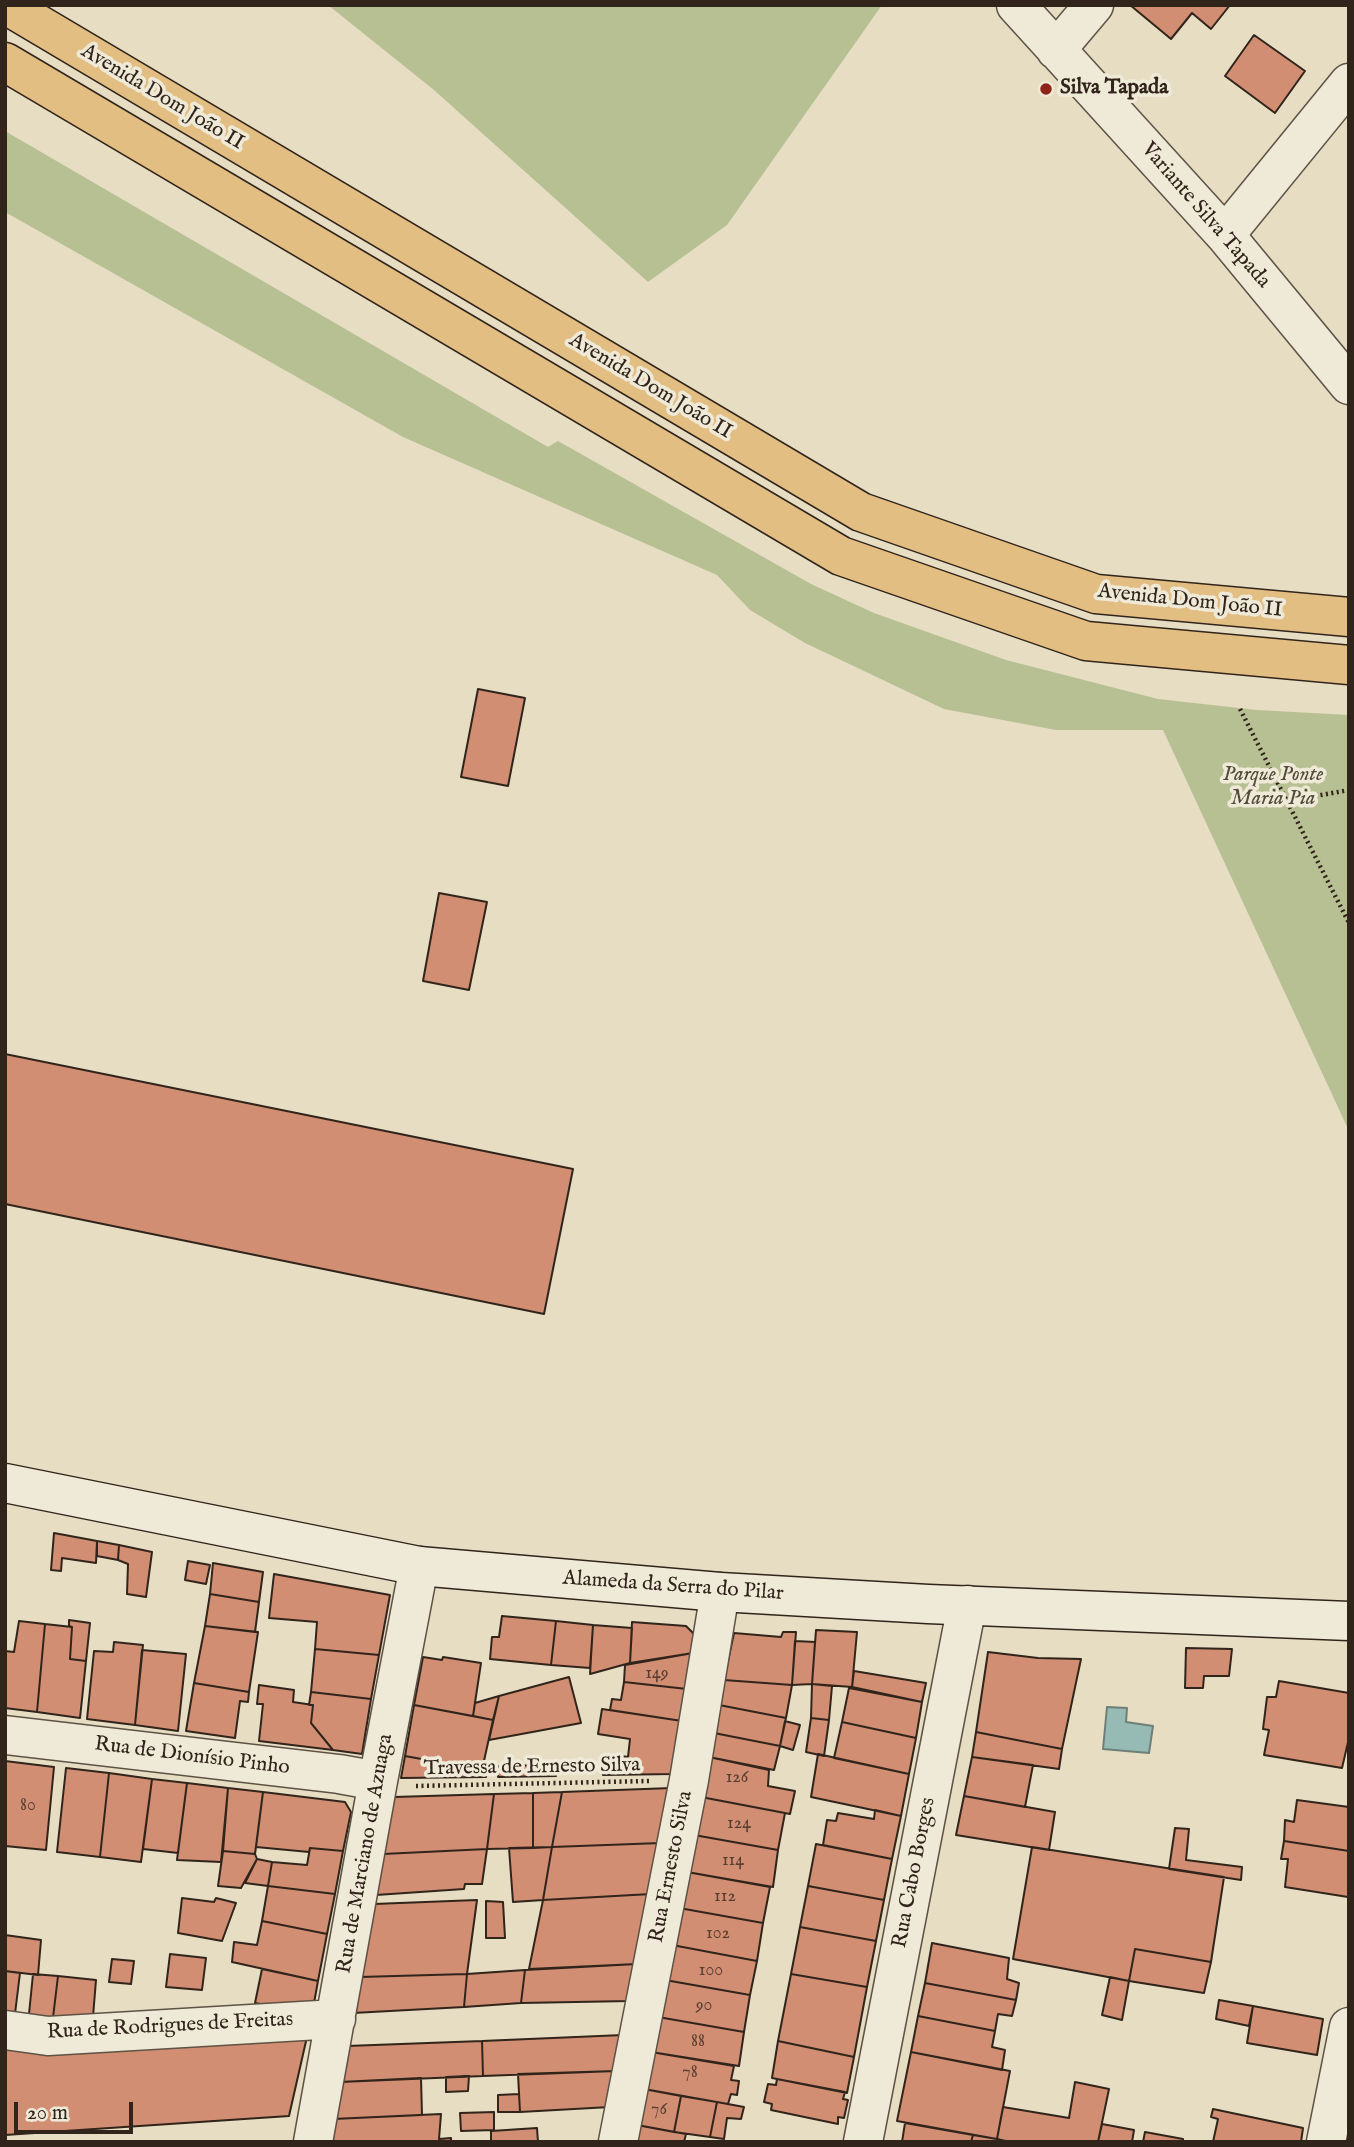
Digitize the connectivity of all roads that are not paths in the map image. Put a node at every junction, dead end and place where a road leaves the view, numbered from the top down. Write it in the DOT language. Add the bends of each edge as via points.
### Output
graph roads {
  1 [pos="6,5"];
  2 [pos="1016,5"];
  3 [pos="1094,5"];
  4 [pos="1056,50"];
  5 [pos="5,62"];
  6 [pos="1349,83"];
  7 [pos="1224,235"];
  8 [pos="1349,385"];
  9 [pos="1349,617"];
  10 [pos="1349,665"];
  11 [pos="5,1483"];
  12 [pos="419,1566"];
  13 [pos="720,1592"];
  14 [pos="967,1605"];
  15 [pos="1349,1621"];
  16 [pos="5,1735"];
  17 [pos="377,1781"];
  18 [pos="336,2019"];
  19 [pos="1349,2027"];
  20 [pos="5,2030"];
  21 [pos="313,2142"];
  22 [pos="618,2142"];
  23 [pos="863,2142"];
  24 [pos="1326,2142"];
  1 -- 9 [label="main road, Avenida Dom João II" via="861,512 1096,594"];
  2 -- 4 [label="street, Variante Silva Tapada"];
  3 -- 4 [label="street"];
  4 -- 7 [label="street, Variante Silva Tapada"];
  5 -- 10 [label="main road" via="841,556 1086,641"];
  6 -- 7 [label="street"];
  7 -- 8 [label="street, Variante Silva Tapada"];
  11 -- 12 [label="street, Alameda da Serra do Pilar"];
  12 -- 13 [label="street, Alameda da Serra do Pilar"];
  12 -- 17 [label="street, Rua de Marciano de Azuaga"];
  13 -- 14 [label="street, Alameda da Serra do Pilar"];
  13 -- 22 [label="street, Rua Ernesto Silva" via="689,1780"];
  14 -- 15 [label="street, Alameda da Serra do Pilar"];
  14 -- 23 [label="street, Rua Cabo Borges"];
  16 -- 17 [label="street, Rua de Dionísio Pinho"];
  17 -- 18 [label="street, Rua de Marciano de Azuaga"];
  18 -- 20 [label="street, Rua de Rodrigues de Freitas" via="48,2036"];
  18 -- 21 [label="street, Rua de Marciano de Azuaga"];
  19 -- 24 [label="street"];
}
